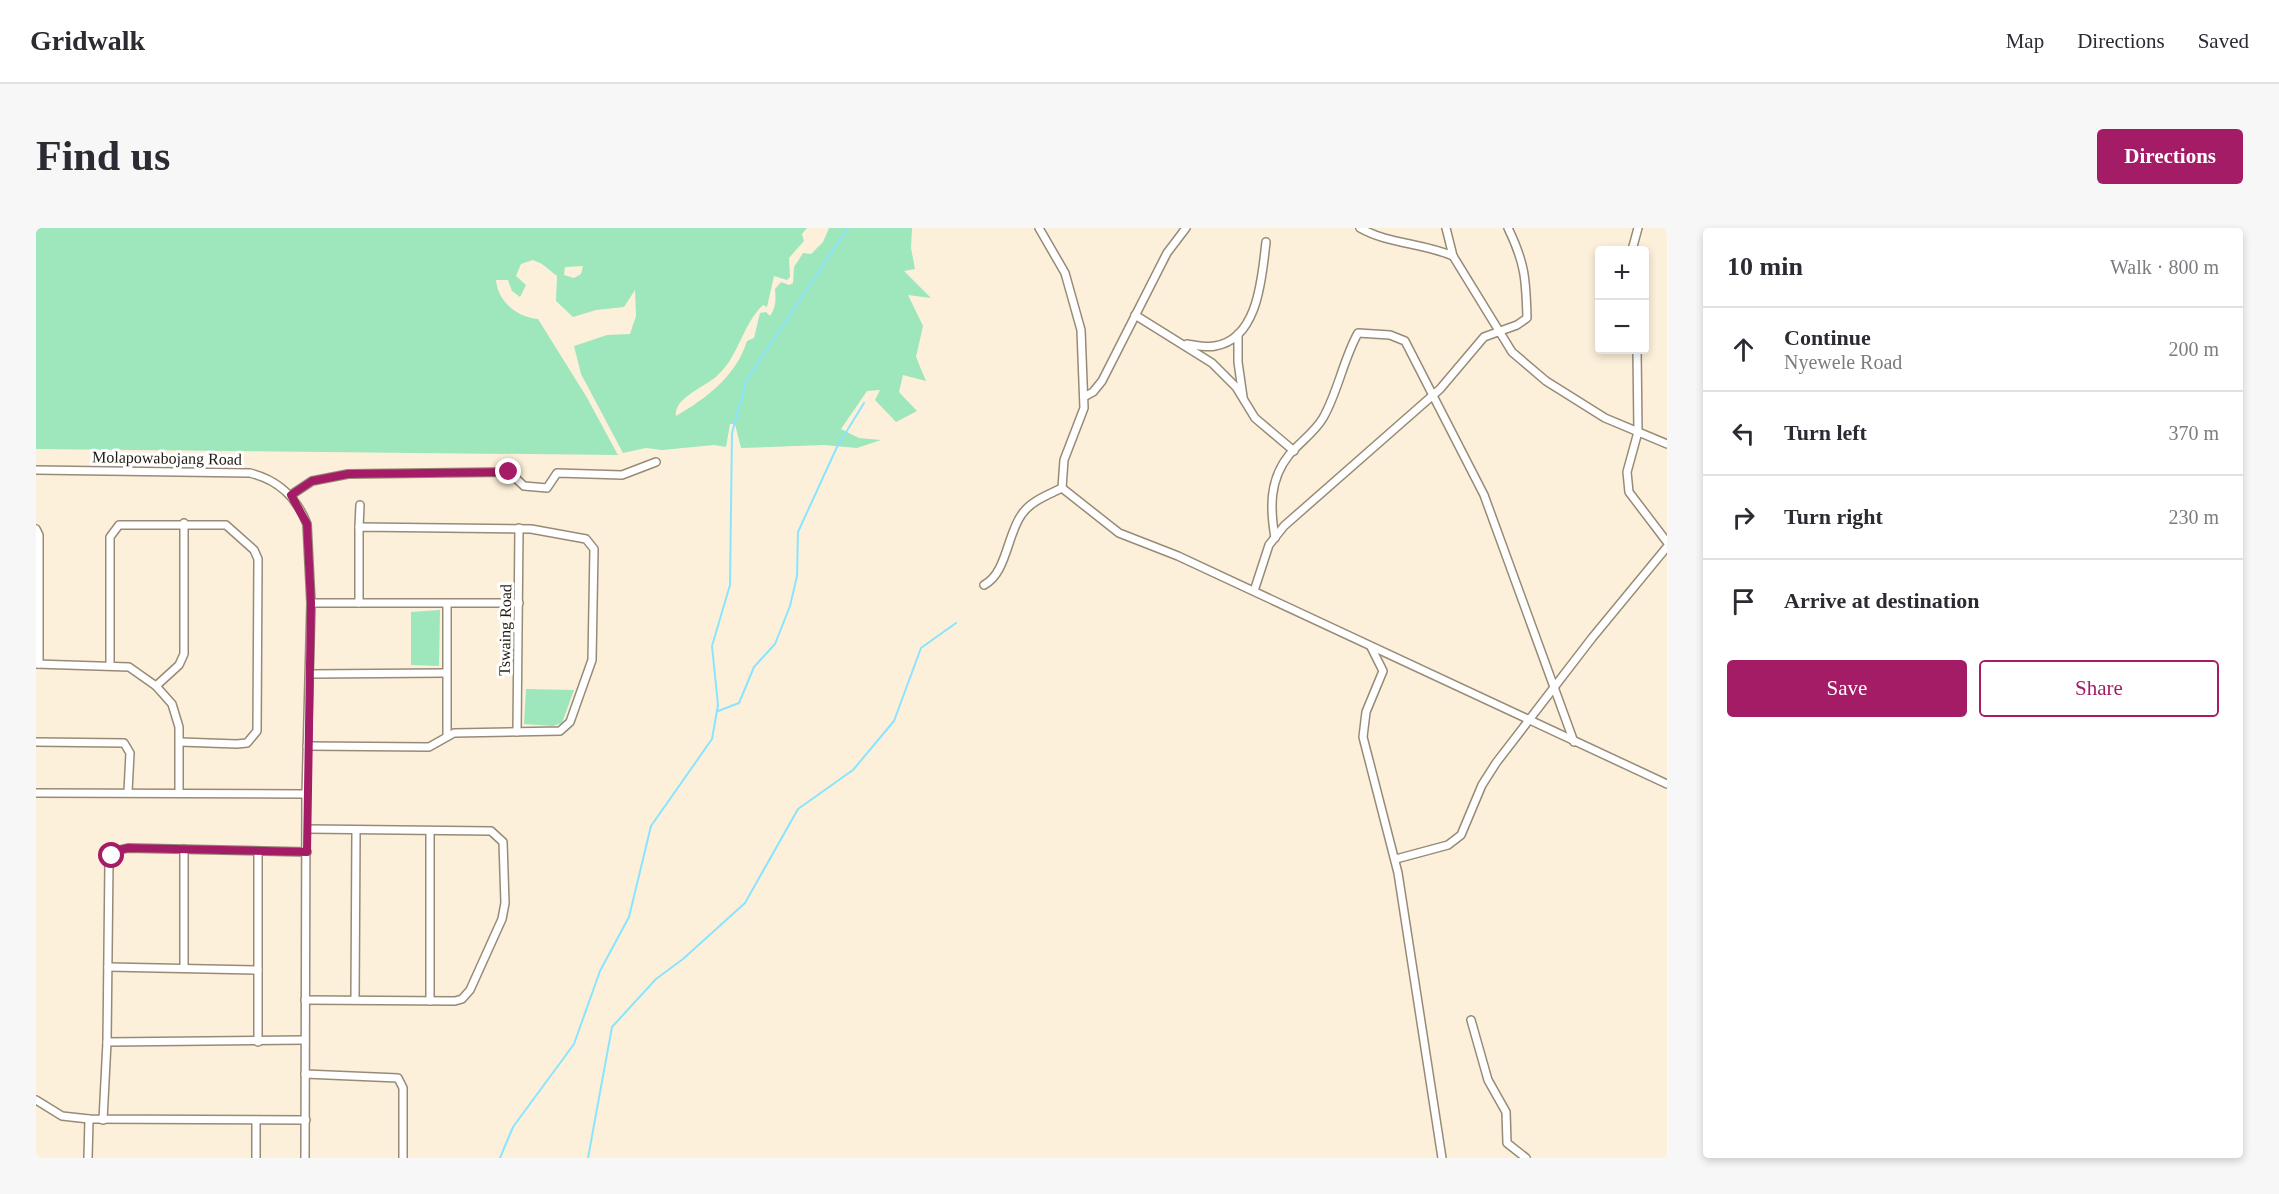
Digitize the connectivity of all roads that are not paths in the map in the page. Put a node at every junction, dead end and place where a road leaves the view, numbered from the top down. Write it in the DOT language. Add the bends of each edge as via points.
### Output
graph roads {
  1 [pos="1039,228"];
  2 [pos="1186,228"];
  3 [pos="1360,228"];
  4 [pos="1446,228"];
  5 [pos="1508,228"];
  6 [pos="1638,228"];
  7 [pos="1266,242"];
  8 [pos="1633,246"];
  9 [pos="1454,256"];
  10 [pos="1135,315"];
  11 [pos="1499,333"];
  12 [pos="1238,334"];
  13 [pos="1184,344"];
  14 [pos="1637,354"];
  15 [pos="1433,395"];
  16 [pos="1084,397"];
  17 [pos="1244,399"];
  18 [pos="1638,432"];
  19 [pos="1667,444"];
  20 [pos="1294,451"];
  21 [pos="656,462"];
  22 [pos="36,470"];
  23 [pos="1062,488"];
  24 [pos="291,495"];
  25 [pos="360,505"];
  26 [pos="184,523"];
  27 [pos="359,526"];
  28 [pos="519,528"];
  29 [pos="36,529"];
  30 [pos="1275,538"];
  31 [pos="1667,542"];
  32 [pos="1667,547"];
  33 [pos="984,585"];
  34 [pos="1254,591"];
  35 [pos="311,603"];
  36 [pos="359,603"];
  37 [pos="519,603"];
  38 [pos="447,604"];
  39 [pos="1370,646"];
  40 [pos="37,664"];
  41 [pos="110,664"];
  42 [pos="446,673"];
  43 [pos="310,674"];
  44 [pos="156,686"];
  45 [pos="1555,689"];
  46 [pos="1530,721"];
  47 [pos="517,732"];
  48 [pos="447,735"];
  49 [pos="36,741"];
  50 [pos="180,742"];
  51 [pos="1574,742"];
  52 [pos="307,746"];
  53 [pos="1667,784"];
  54 [pos="129,792"];
  55 [pos="179,792"];
  56 [pos="36,793"];
  57 [pos="306,794"];
  58 [pos="307,829"];
  59 [pos="356,831"];
  60 [pos="430,832"];
  61 [pos="184,849"];
  62 [pos="258,852"];
  63 [pos="307,852"];
  64 [pos="1396,858"];
  65 [pos="108,967"];
  66 [pos="184,968"];
  67 [pos="258,970"];
  68 [pos="305,1000"];
  69 [pos="355,1000"];
  70 [pos="430,1001"];
  71 [pos="1471,1020"];
  72 [pos="305,1040"];
  73 [pos="107,1042"];
  74 [pos="258,1042"];
  75 [pos="305,1074"];
  76 [pos="36,1100"];
  77 [pos="89,1119"];
  78 [pos="103,1120"];
  79 [pos="256,1120"];
  80 [pos="306,1120"];
  81 [pos="88,1158"];
  82 [pos="256,1158"];
  83 [pos="305,1158"];
  84 [pos="403,1158"];
  85 [pos="1442,1158"];
  86 [pos="1526,1158"];
  1 -- 16 [label="street" via="1065,273 1079,319"];
  2 -- 10 [label="street" via="1167,253"];
  3 -- 9 [label="street"];
  4 -- 9 [label="street"];
  5 -- 11 [label="street" via="1526,274 1527,318"];
  6 -- 8 [label="street"];
  7 -- 12 [label="street" via="1260,291 1252,315"];
  9 -- 11 [label="street"];
  10 -- 13 [label="street"];
  10 -- 16 [label="street" via="1102,381"];
  11 -- 15 [label="street" via="1484,337"];
  11 -- 18 [label="street" via="1512,352 1546,381 1605,418"];
  12 -- 13 [label="street" via="1216,346"];
  12 -- 17 [label="street"];
  13 -- 17 [label="street" via="1212,363"];
  14 -- 18 [label="street"];
  15 -- 20 [label="street" via="1405,341 1390,335 1358,333 1323,417"];
  15 -- 30 [label="street"];
  15 -- 45 [label="street" via="1484,495"];
  16 -- 23 [label="street" via="1084,408 1064,460"];
  17 -- 20 [label="street" via="1255,418"];
  18 -- 19 [label="street"];
  18 -- 31 [label="street" via="1627,472 1629,492"];
  20 -- 30 [label="street" via="1271,493"];
  21 -- 24 [label="street" via="622,475 557,473 547,488 524,486 509,472 348,474 312,481"];
  22 -- 24 [label="street, Molapowabojang Road" via="250,473 279,485"];
  23 -- 33 [label="street" via="1023,513 1012,529 995,576"];
  23 -- 34 [label="street" via="1119,533"];
  24 -- 35 [label="street" via="307,524"];
  25 -- 27 [label="street"];
  26 -- 41 [label="street" via="125,524 110,537"];
  26 -- 44 [label="street" via="183,654 179,665"];
  26 -- 50 [label="street" via="230,526 256,554 259,722 247,743"];
  27 -- 28 [label="street"];
  27 -- 36 [label="street"];
  28 -- 37 [label="street, Tswaing Road"];
  28 -- 47 [label="street" via="586,539 594,553 592,660 570,722 557,733"];
  29 -- 40 [label="street"];
  30 -- 34 [label="street"];
  32 -- 45 [label="street"];
  34 -- 39 [label="street"];
  35 -- 36 [label="street"];
  35 -- 43 [label="street"];
  36 -- 38 [label="street"];
  37 -- 38 [label="street"];
  37 -- 47 [label="street, Tswaing Road"];
  38 -- 42 [label="street"];
  39 -- 46 [label="street"];
  39 -- 64 [label="street" via="1383,671 1366,712 1363,737"];
  40 -- 41 [label="street"];
  41 -- 44 [label="street" via="134,668"];
  42 -- 43 [label="street"];
  42 -- 48 [label="street"];
  43 -- 52 [label="street"];
  44 -- 50 [label="street" via="176,712"];
  45 -- 46 [label="street"];
  45 -- 51 [label="street"];
  46 -- 51 [label="street"];
  46 -- 64 [label="street" via="1482,785 1461,835 1448,845"];
  47 -- 48 [label="street"];
  48 -- 52 [label="street" via="429,747"];
  49 -- 54 [label="street" via="124,743 130,753"];
  50 -- 55 [label="street"];
  51 -- 53 [label="street"];
  52 -- 57 [label="street"];
  54 -- 55 [label="street"];
  54 -- 56 [label="street"];
  55 -- 57 [label="street"];
  57 -- 58 [label="street"];
  58 -- 59 [label="street"];
  58 -- 63 [label="street"];
  59 -- 60 [label="street"];
  59 -- 69 [label="street"];
  60 -- 70 [label="street"];
  60 -- 70 [label="street" via="491,831 501,837 505,903 496,936 467,994 455,1001"];
  61 -- 62 [label="street"];
  61 -- 65 [label="street" via="115,851 109,862"];
  61 -- 66 [label="street"];
  62 -- 63 [label="street"];
  62 -- 67 [label="street"];
  63 -- 68 [label="street"];
  64 -- 85 [label="street"];
  65 -- 66 [label="street"];
  65 -- 73 [label="street"];
  66 -- 67 [label="street"];
  67 -- 74 [label="street"];
  68 -- 69 [label="street"];
  68 -- 72 [label="street"];
  69 -- 70 [label="street"];
  71 -- 86 [label="street" via="1488,1080 1506,1112 1507,1143"];
  72 -- 74 [label="street"];
  72 -- 75 [label="street"];
  73 -- 74 [label="street"];
  73 -- 78 [label="street"];
  75 -- 80 [label="street"];
  75 -- 84 [label="street" via="398,1078 403,1088"];
  76 -- 77 [label="street" via="62,1116"];
  77 -- 78 [label="street"];
  77 -- 81 [label="street"];
  78 -- 79 [label="street"];
  79 -- 80 [label="street"];
  79 -- 82 [label="street"];
  80 -- 83 [label="street"];
}
